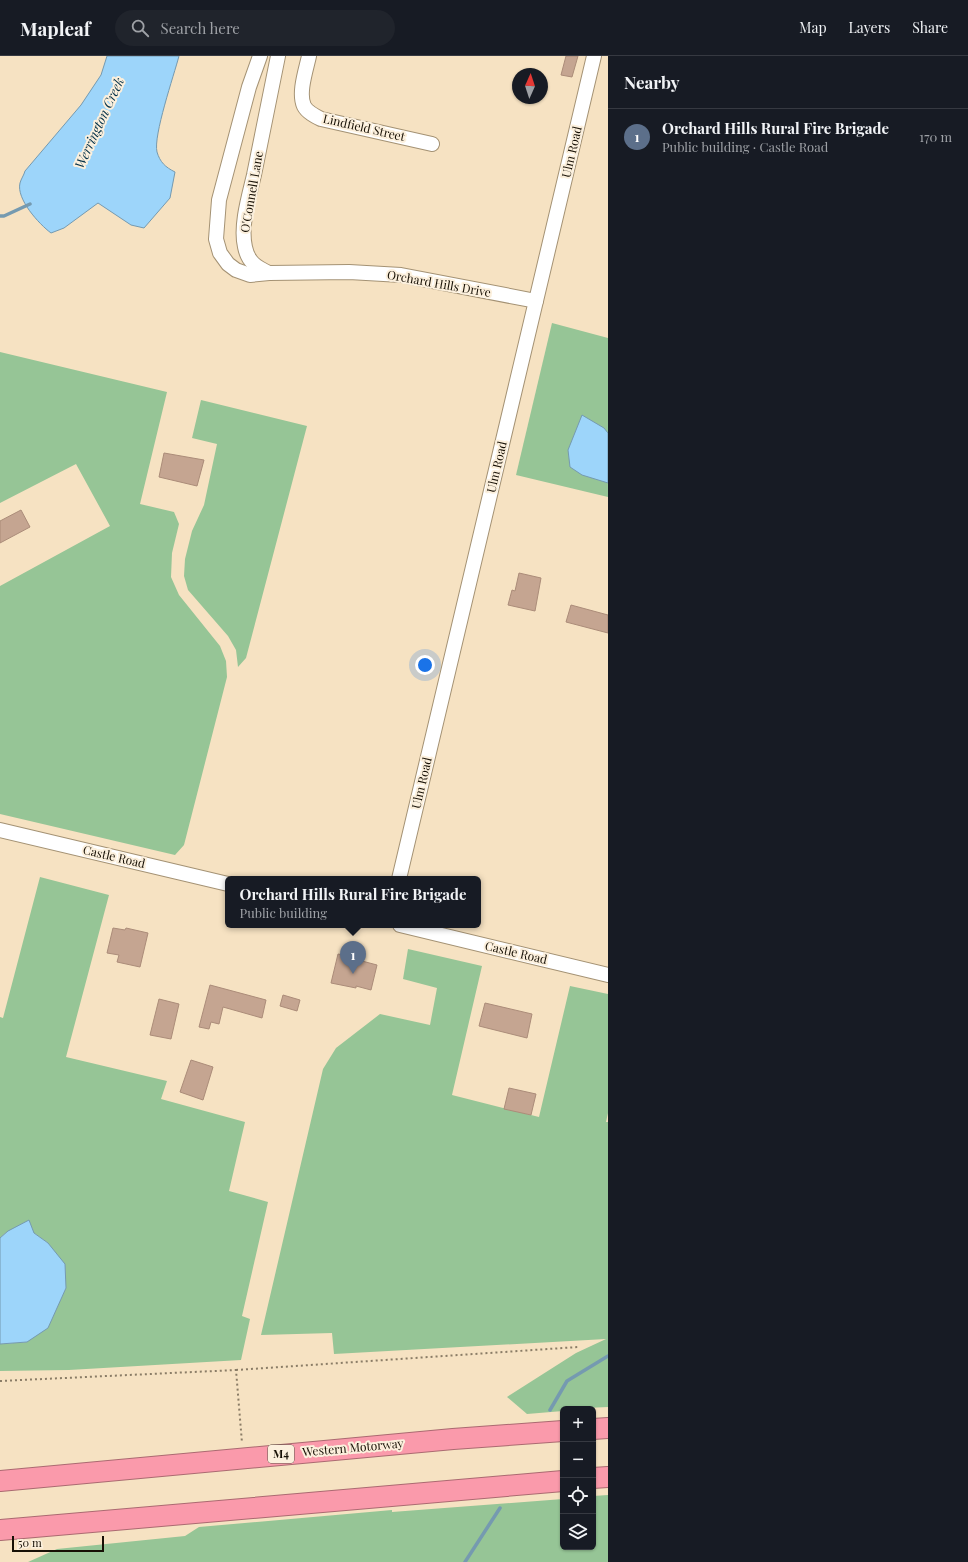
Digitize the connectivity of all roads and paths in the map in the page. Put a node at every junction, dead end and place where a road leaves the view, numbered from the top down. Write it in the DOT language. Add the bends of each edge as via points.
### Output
graph roads {
  1 [pos="260,56"];
  2 [pos="278,56"];
  3 [pos="309,56"];
  4 [pos="594,56"];
  5 [pos="432,144"];
  6 [pos="268,272"];
  7 [pos="536,302"];
  8 [pos="0,830"];
  9 [pos="400,876"];
  10 [pos="225,883"];
  11 [pos="412,928"];
  12 [pos="608,975"];
  13 [pos="578,1347"];
  14 [pos="236,1370"];
  15 [pos="0,1382"];
  16 [pos="608,1428"];
  17 [pos="596,1429"];
  18 [pos="560,1431"];
  19 [pos="243,1458"];
  20 [pos="608,1477"];
  21 [pos="596,1478"];
  22 [pos="560,1480"];
  23 [pos="0,1481"];
  24 [pos="0,1530"];
  1 -- 6 [label="street" via="249,87 219,200 216,239 220,253 236,270 250,275"];
  2 -- 6 [label="street, O'Connell Lane" via="244,232 248,256 255,266"];
  3 -- 5 [label="street, Lindfield Street" via="301,95 304,106 311,114 321,119"];
  4 -- 7 [label="street, Ulm Road"];
  6 -- 7 [label="street, Orchard Hills Drive" via="401,275"];
  7 -- 9 [label="street, Ulm Road"];
  8 -- 10 [label="street, Castle Road"];
  11 -- 12 [label="street, Castle Road"];
  13 -- 14 [label="path"];
  14 -- 15 [label="path"];
  14 -- 19 [label="path"];
  16 -- 17 [label="highway"];
  18 -- 19 [label="highway, Western Motorway / M4"];
  19 -- 23 [label="highway, Western Motorway / M4"];
  20 -- 21 [label="highway"];
  22 -- 24 [label="highway"];
}
